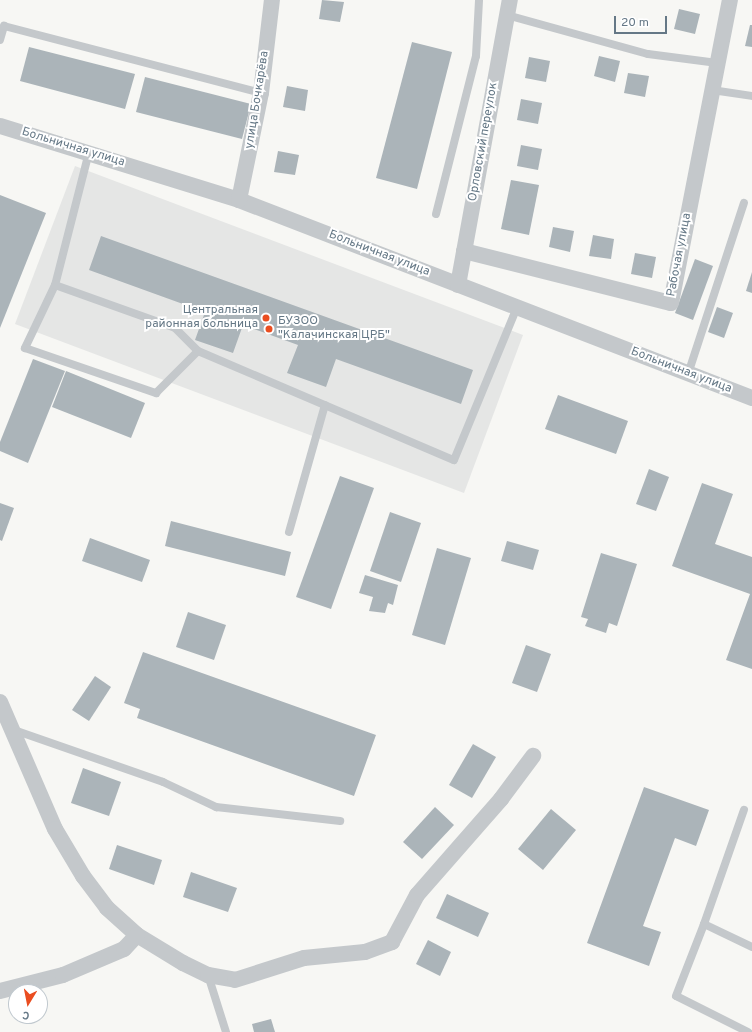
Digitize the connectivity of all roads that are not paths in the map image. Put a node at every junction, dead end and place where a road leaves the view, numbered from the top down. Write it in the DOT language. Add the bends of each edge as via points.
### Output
graph roads {
  1 [pos="272,0"];
  2 [pos="479,0"];
  3 [pos="730,0"];
  4 [pos="509,7"];
  5 [pos="0,40"];
  6 [pos="717,63"];
  7 [pos="712,90"];
  8 [pos="261,93"];
  9 [pos="752,96"];
  10 [pos="0,126"];
  11 [pos="89,152"];
  12 [pos="240,200"];
  13 [pos="744,203"];
  14 [pos="436,214"];
  15 [pos="464,252"];
  16 [pos="458,285"];
  17 [pos="55,286"];
  18 [pos="517,307"];
  19 [pos="198,351"];
  20 [pos="688,374"];
  21 [pos="752,398"];
  22 [pos="325,405"];
  23 [pos="289,532"];
  24 [pos="0,702"];
  25 [pos="14,730"];
  26 [pos="533,756"];
  27 [pos="744,810"];
  28 [pos="340,821"];
  29 [pos="704,924"];
  30 [pos="136,935"];
  31 [pos="752,947"];
  32 [pos="208,975"];
  33 [pos="0,991"];
  34 [pos="226,1032"];
  35 [pos="748,1032"];
  1 -- 8 [label="street, улица Бочкарёва"];
  2 -- 14 [label="lane" via="476,56"];
  3 -- 6 [label="street, Рабочая улица"];
  4 -- 6 [label="lane" via="648,54"];
  4 -- 15 [label="street, Орловский переулок"];
  5 -- 8 [label="lane" via="4,26"];
  6 -- 7 [label="street, Рабочая улица"];
  7 -- 9 [label="lane"];
  7 -- 15 [label="street, Рабочая улица" via="671,303"];
  8 -- 12 [label="street, улица Бочкарёва"];
  10 -- 11 [label="street, Больничная улица"];
  11 -- 12 [label="street, Больничная улица"];
  11 -- 17 [label="lane"];
  12 -- 16 [label="street, Больничная улица"];
  13 -- 20 [label="lane"];
  15 -- 16 [label="street, Орловский переулок"];
  16 -- 18 [label="street, Больничная улица"];
  17 -- 19 [label="lane" via="175,328"];
  17 -- 19 [label="lane" via="25,348 156,393"];
  18 -- 20 [label="street, Больничная улица"];
  18 -- 22 [label="lane" via="454,460"];
  19 -- 22 [label="lane"];
  20 -- 21 [label="street, Больничная улица"];
  22 -- 23 [label="lane"];
  24 -- 25 [label="street"];
  25 -- 28 [label="lane" via="163,782 216,807"];
  25 -- 30 [label="street" via="31,781 83,876 107,908"];
  26 -- 32 [label="street" via="501,799 417,895 392,942 365,952 304,958 235,980"];
  27 -- 29 [label="lane"];
  29 -- 31 [label="lane"];
  29 -- 35 [label="lane" via="676,996"];
  30 -- 32 [label="street"];
  30 -- 33 [label="street" via="124,949 63,975"];
  32 -- 34 [label="lane"];
}
